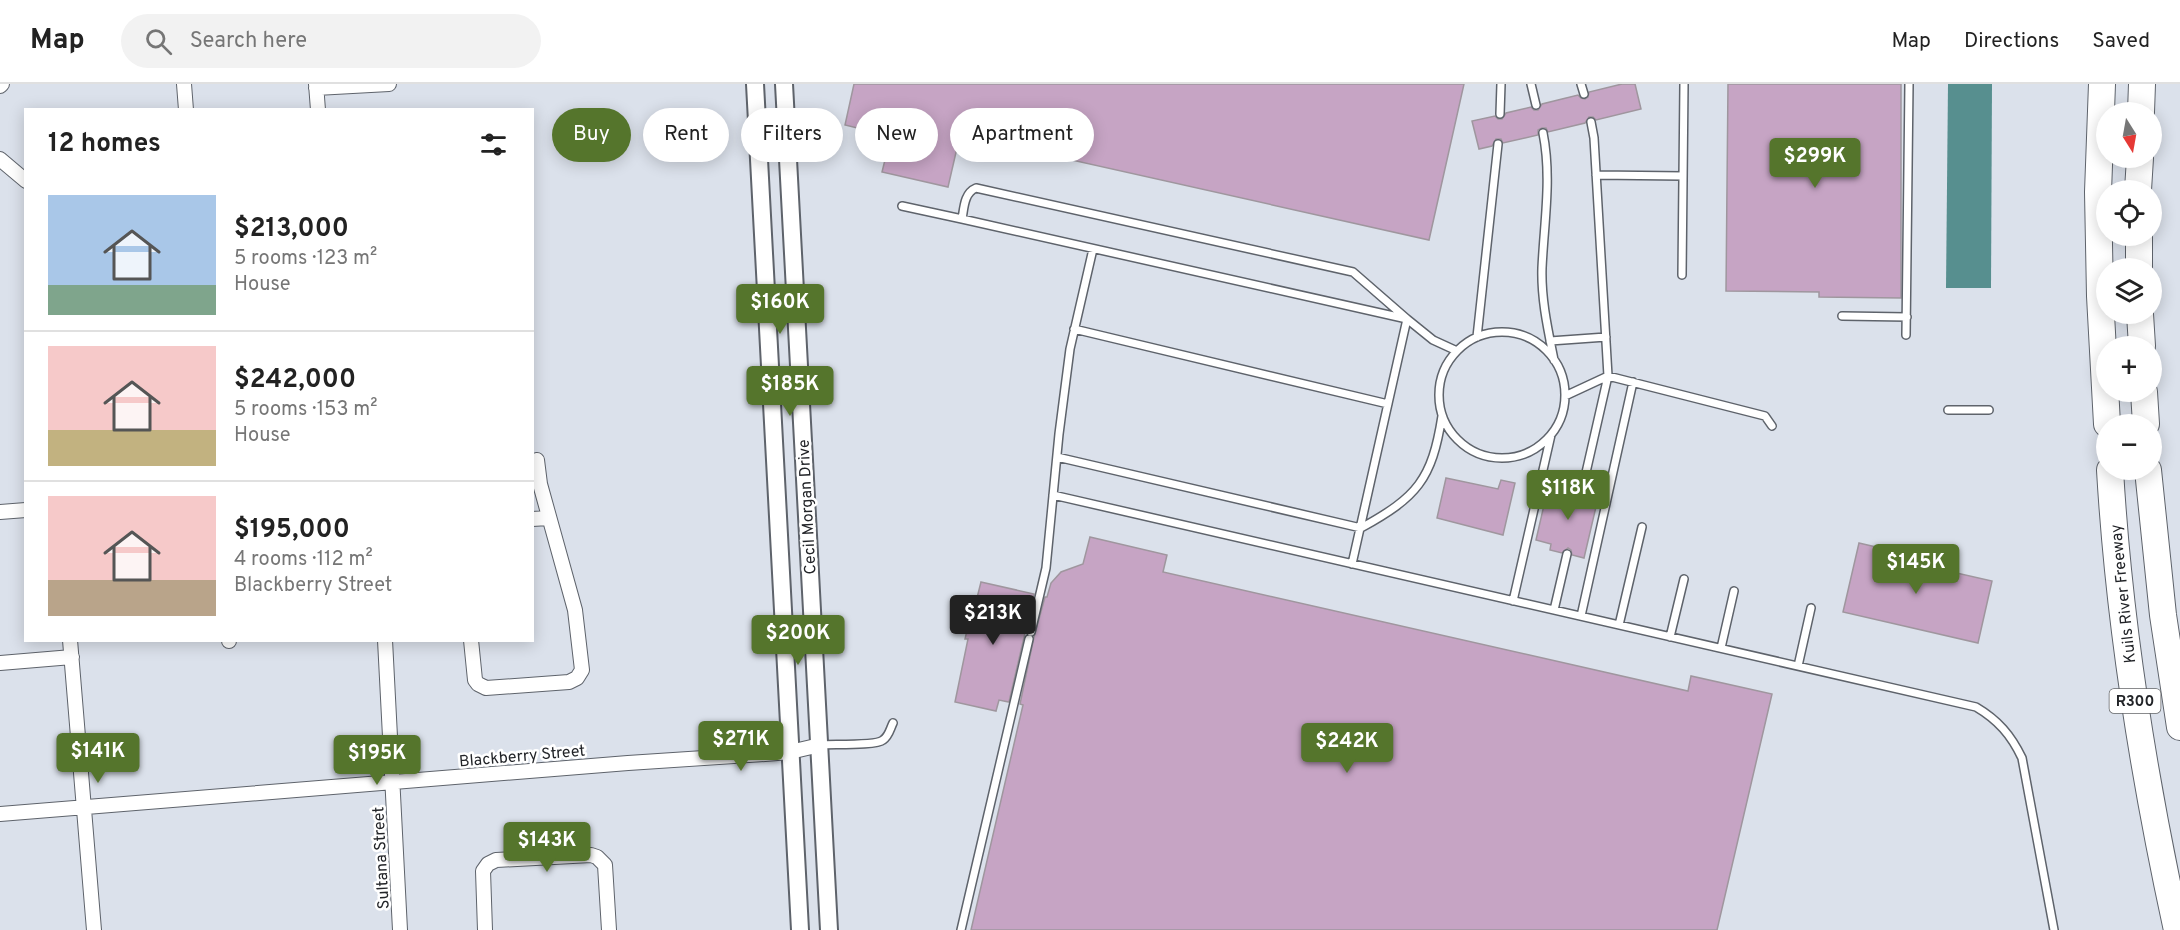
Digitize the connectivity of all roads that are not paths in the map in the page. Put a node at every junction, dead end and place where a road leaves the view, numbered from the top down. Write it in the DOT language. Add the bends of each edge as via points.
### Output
graph roads {
  1 [pos="184,84"];
  2 [pos="389,84"];
  3 [pos="755,84"];
  4 [pos="784,84"];
  5 [pos="1501,84"];
  6 [pos="1531,84"];
  7 [pos="1581,84"];
  8 [pos="1684,84"];
  9 [pos="1909,84"];
  10 [pos="2102,84"];
  11 [pos="2142,84"];
  12 [pos="316,86"];
  13 [pos="1584,94"];
  14 [pos="2141,102"];
  15 [pos="1536,105"];
  16 [pos="186,108"];
  17 [pos="318,108"];
  18 [pos="1500,114"];
  19 [pos="1590,122"];
  20 [pos="1543,133"];
  21 [pos="1498,144"];
  22 [pos="0,159"];
  23 [pos="1596,175"];
  24 [pos="1683,176"];
  25 [pos="24,179"];
  26 [pos="903,206"];
  27 [pos="962,219"];
  28 [pos="1093,249"];
  29 [pos="1682,275"];
  30 [pos="1842,316"];
  31 [pos="1907,317"];
  32 [pos="1407,319"];
  33 [pos="1074,329"];
  34 [pos="1906,335"];
  35 [pos="1606,337"];
  36 [pos="1477,338"];
  37 [pos="1550,341"];
  38 [pos="1457,351"];
  39 [pos="1554,360"];
  40 [pos="1608,376"];
  41 [pos="1632,382"];
  42 [pos="1564,396"];
  43 [pos="1388,404"];
  44 [pos="1948,410"];
  45 [pos="1989,411"];
  46 [pos="2106,414"];
  47 [pos="1442,417"];
  48 [pos="1772,426"];
  49 [pos="1552,433"];
  50 [pos="1057,457"];
  51 [pos="537,460"];
  52 [pos="2111,480"];
  53 [pos="2149,480"];
  54 [pos="1582,490"];
  55 [pos="1053,495"];
  56 [pos="24,510"];
  57 [pos="0,512"];
  58 [pos="549,518"];
  59 [pos="534,519"];
  60 [pos="1642,526"];
  61 [pos="1360,528"];
  62 [pos="1567,554"];
  63 [pos="1353,564"];
  64 [pos="1684,579"];
  65 [pos="1734,591"];
  66 [pos="1513,601"];
  67 [pos="1811,608"];
  68 [pos="1554,610"];
  69 [pos="1581,616"];
  70 [pos="1619,625"];
  71 [pos="1670,637"];
  72 [pos="70,642"];
  73 [pos="385,642"];
  74 [pos="471,642"];
  75 [pos="1720,648"];
  76 [pos="72,657"];
  77 [pos="0,663"];
  78 [pos="1798,666"];
  79 [pos="893,723"];
  80 [pos="2180,727"];
  81 [pos="820,745"];
  82 [pos="790,752"];
  83 [pos="392,783"];
  84 [pos="84,808"];
  85 [pos="0,814"];
  86 [pos="94,930"];
  87 [pos="400,930"];
  88 [pos="485,930"];
  89 [pos="609,930"];
  90 [pos="800,930"];
  91 [pos="829,930"];
  92 [pos="960,930"];
  93 [pos="2054,930"];
  94 [pos="2177,930"];
  1 -- 16 [label="street"];
  2 -- 12 [label="street"];
  3 -- 82 [label="street, Cecil Morgan Drive"];
  4 -- 81 [label="street, Cecil Morgan Drive"];
  5 -- 18 [label="lane"];
  6 -- 15 [label="lane"];
  7 -- 13 [label="lane"];
  8 -- 24 [label="lane"];
  9 -- 31 [label="lane"];
  10 -- 46 [label="highway" via="2098,192"];
  11 -- 14 [label="highway"];
  12 -- 17 [label="street"];
  19 -- 23 [label="lane"];
  20 -- 37 [label="lane" via="1547,204 1542,270"];
  21 -- 36 [label="lane"];
  22 -- 25 [label="street"];
  23 -- 24 [label="lane"];
  23 -- 35 [label="lane"];
  24 -- 29 [label="lane"];
  26 -- 27 [label="lane"];
  27 -- 28 [label="lane"];
  27 -- 32 [label="lane" via="969,193 981,188 1353,272"];
  28 -- 32 [label="lane"];
  28 -- 33 [label="lane"];
  30 -- 31 [label="lane"];
  31 -- 34 [label="lane"];
  32 -- 38 [label="lane" via="1433,340"];
  32 -- 43 [label="lane"];
  33 -- 43 [label="lane"];
  33 -- 50 [label="lane"];
  35 -- 37 [label="lane"];
  35 -- 40 [label="lane"];
  36 -- 38 [label="lane"];
  36 -- 39 [label="lane" via="1511,333 1528,338"];
  37 -- 39 [label="lane"];
  38 -- 47 [label="lane" via="1440,382"];
  39 -- 42 [label="lane"];
  40 -- 41 [label="lane"];
  40 -- 42 [label="lane"];
  40 -- 54 [label="lane"];
  41 -- 48 [label="lane" via="1765,416"];
  41 -- 69 [label="lane"];
  42 -- 49 [label="lane" via="1563,409"];
  43 -- 61 [label="lane"];
  44 -- 45 [label="lane"];
  47 -- 49 [label="lane" via="1461,444 1492,458 1526,453"];
  47 -- 61 [label="lane" via="1436,452 1420,483 1407,497"];
  49 -- 66 [label="lane"];
  50 -- 55 [label="lane"];
  50 -- 61 [label="lane"];
  51 -- 58 [label="street"];
  52 -- 94 [label="highway, Kuils River Freeway / R300" via="2123,618 2142,750"];
  53 -- 80 [label="highway, R300"];
  55 -- 63 [label="lane"];
  55 -- 92 [label="lane" via="1046,568"];
  56 -- 57 [label="street"];
  58 -- 59 [label="street"];
  58 -- 74 [label="street" via="575,610 580,674 569,682 482,687 474,675"];
  60 -- 70 [label="lane"];
  61 -- 63 [label="lane"];
  62 -- 68 [label="lane"];
  63 -- 66 [label="lane"];
  64 -- 71 [label="lane"];
  65 -- 75 [label="lane"];
  66 -- 68 [label="lane"];
  67 -- 78 [label="lane"];
  68 -- 69 [label="lane"];
  69 -- 70 [label="lane"];
  70 -- 71 [label="lane"];
  71 -- 75 [label="lane"];
  72 -- 76 [label="street"];
  73 -- 83 [label="street, Sultana Street"];
  75 -- 78 [label="lane"];
  76 -- 77 [label="street"];
  76 -- 84 [label="street"];
  78 -- 93 [label="lane" via="1977,706 2000,723 2022,758"];
  79 -- 81 [label="lane" via="881,742"];
  81 -- 82 [label="street, Blackberry Street"];
  81 -- 91 [label="street, Cecil Morgan Drive"];
  82 -- 83 [label="street, Blackberry Street"];
  82 -- 90 [label="street, Cecil Morgan Drive"];
  83 -- 84 [label="street, Blackberry Street"];
  83 -- 87 [label="street, Sultana Street"];
  84 -- 85 [label="street, Blackberry Street"];
  84 -- 86 [label="street"];
  88 -- 89 [label="street" via="483,871 488,864 496,860 591,855 605,865"];
}
